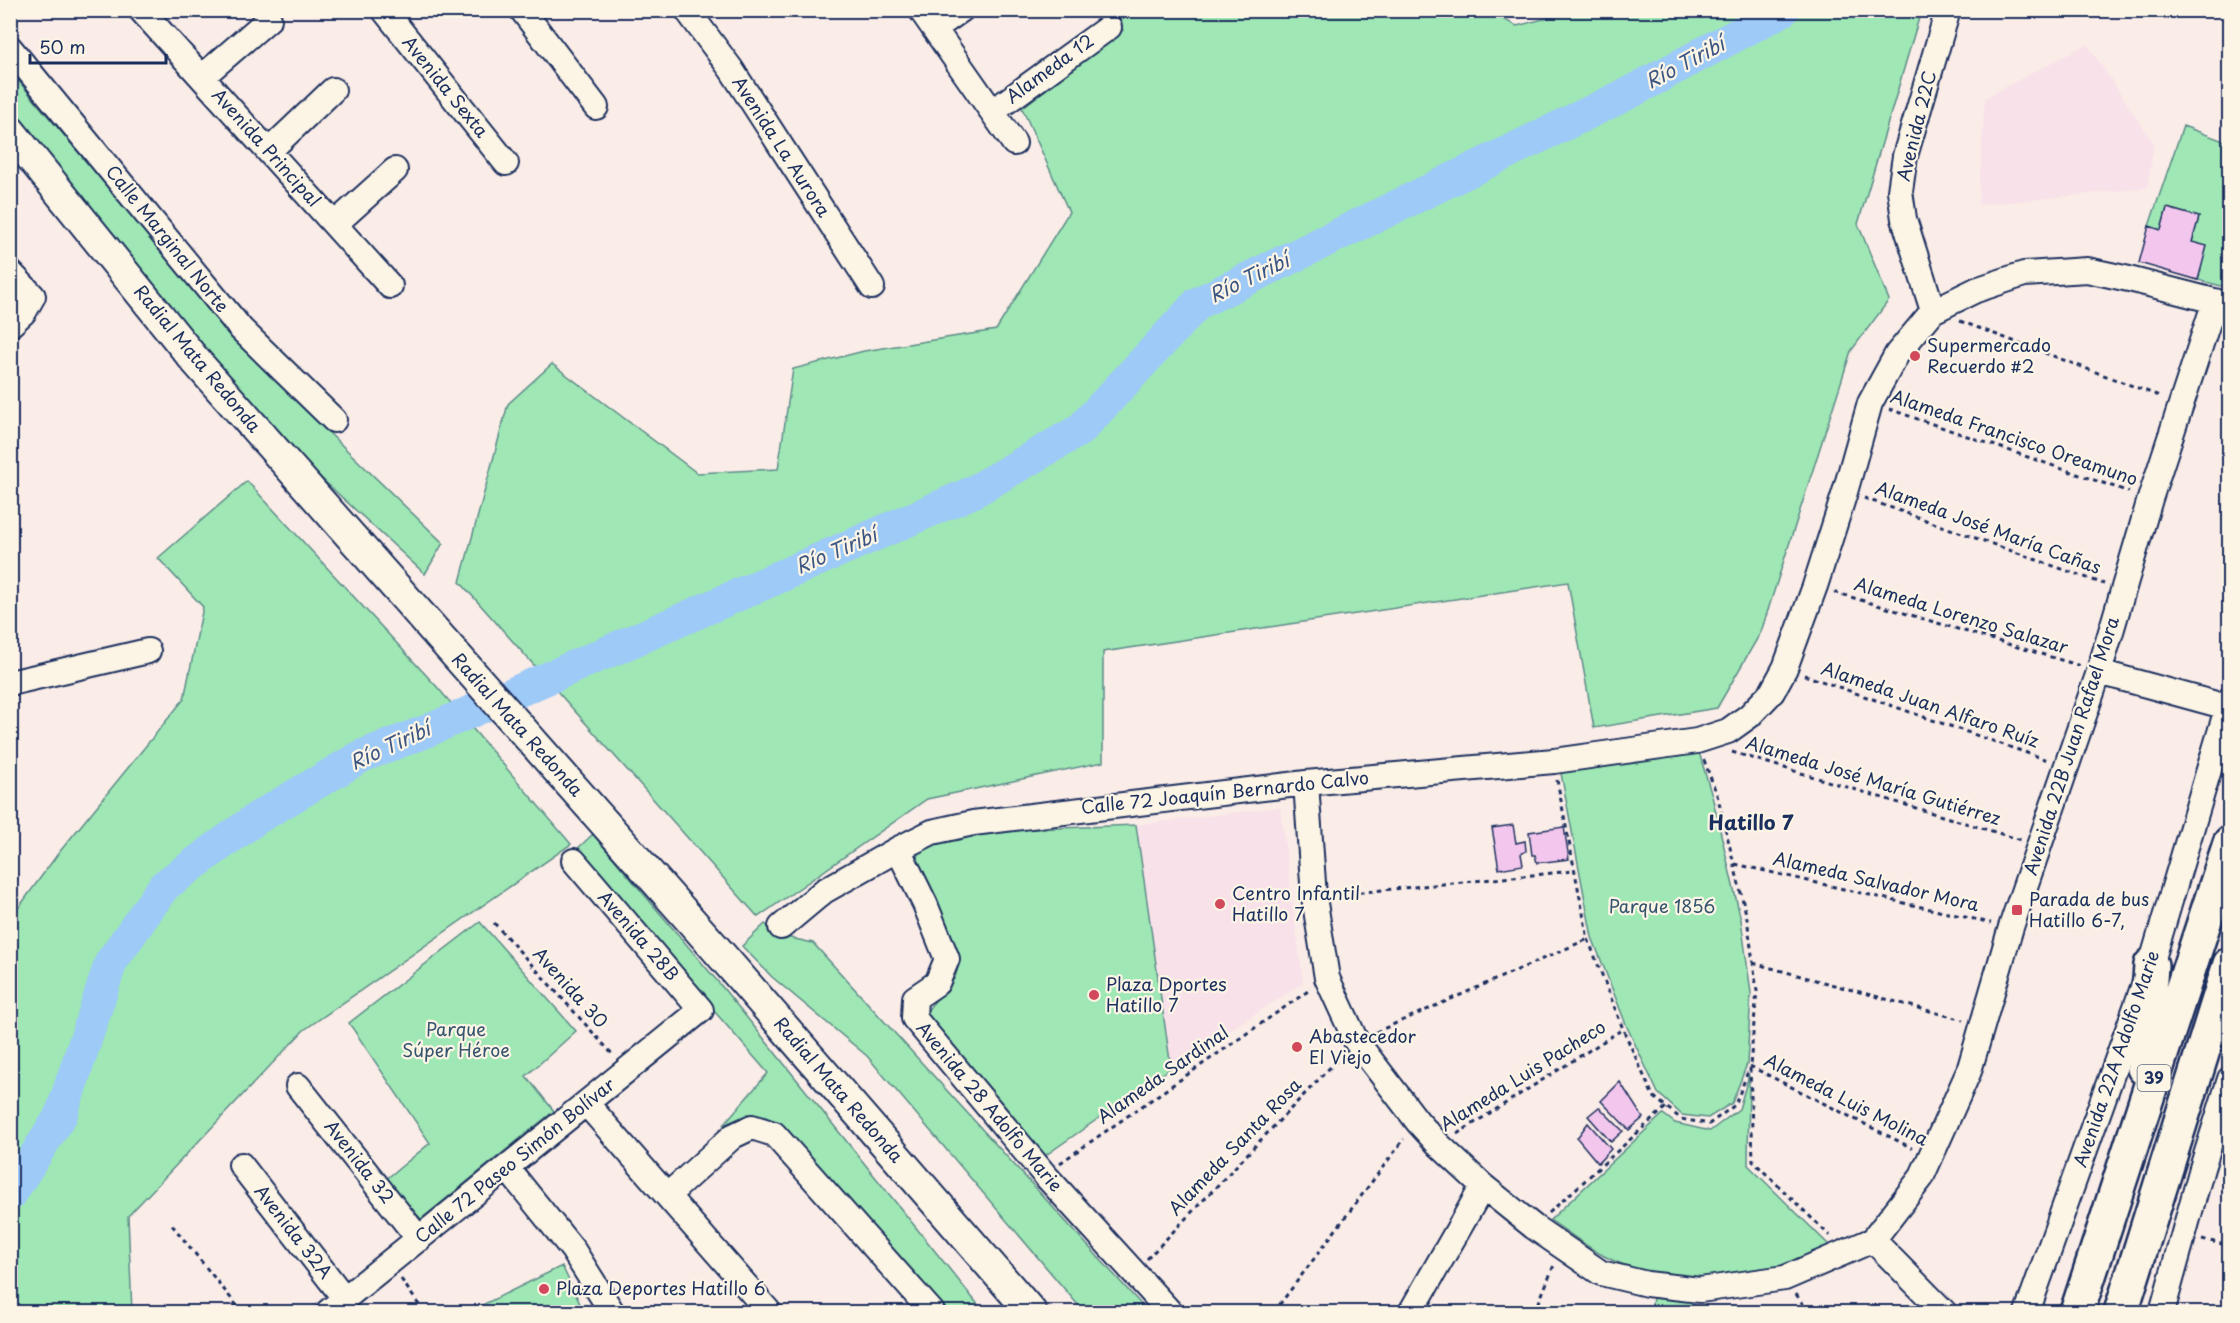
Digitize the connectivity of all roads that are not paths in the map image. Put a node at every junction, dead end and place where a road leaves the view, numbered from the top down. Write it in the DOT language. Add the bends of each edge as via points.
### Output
graph roads {
  1 [pos="141,10"];
  2 [pos="384,10"];
  3 [pos="522,10"];
  4 [pos="687,10"];
  5 [pos="961,10"];
  6 [pos="1948,10"];
  7 [pos="269,19"];
  8 [pos="928,20"];
  9 [pos="1109,27"];
  10 [pos="10,48"];
  11 [pos="202,78"];
  12 [pos="333,90"];
  13 [pos="596,107"];
  14 [pos="992,112"];
  15 [pos="10,131"];
  16 [pos="1014,143"];
  17 [pos="269,151"];
  18 [pos="506,163"];
  19 [pos="394,170"];
  20 [pos="334,224"];
  21 [pos="10,272"];
  22 [pos="390,286"];
  23 [pos="872,287"];
  24 [pos="2222,303"];
  25 [pos="1933,311"];
  26 [pos="10,325"];
  27 [pos="334,420"];
  28 [pos="148,651"];
  29 [pos="2099,672"];
  30 [pos="10,683"];
  31 [pos="2228,703"];
  32 [pos="1306,783"];
  33 [pos="2229,843"];
  34 [pos="898,849"];
  35 [pos="574,861"];
  36 [pos="781,927"];
  37 [pos="2229,964"];
  38 [pos="2151,965"];
  39 [pos="701,1010"];
  40 [pos="2229,1079"];
  41 [pos="298,1086"];
  42 [pos="586,1103"];
  43 [pos="2142,1116"];
  44 [pos="241,1165"];
  45 [pos="507,1168"];
  46 [pos="1483,1186"];
  47 [pos="668,1195"];
  48 [pos="419,1239"];
  49 [pos="1873,1240"];
  50 [pos="337,1306"];
  51 [pos="764,1311"];
  52 [pos="612,1312"];
  53 [pos="932,1312"];
  54 [pos="1031,1312"];
  55 [pos="1170,1312"];
  56 [pos="1411,1312"];
  57 [pos="1944,1312"];
  58 [pos="2027,1312"];
  59 [pos="2078,1312"];
  60 [pos="2121,1312"];
  61 [pos="2162,1312"];
  1 -- 11 [label="street, Avenida Principal"];
  2 -- 18 [label="street, Avenida Sexta"];
  3 -- 13 [label="street"];
  4 -- 23 [label="street, Avenida La Aurora" via="731,69"];
  5 -- 8 [label="street"];
  6 -- 25 [label="street, Avenida 22C" via="1905,156 1900,192 1904,219"];
  7 -- 11 [label="street"];
  8 -- 14 [label="street"];
  9 -- 14 [label="street, Alameda 12"];
  10 -- 27 [label="street, Calle Marginal Norte" via="241,328"];
  11 -- 17 [label="street, Avenida Principal"];
  12 -- 17 [label="street"];
  14 -- 16 [label="street"];
  15 -- 54 [label="main road, Radial Mata Redonda" via="194,359"];
  17 -- 20 [label="street, Avenida Principal"];
  19 -- 20 [label="street"];
  20 -- 22 [label="street, Avenida Principal"];
  21 -- 26 [label="street" via="33,296"];
  24 -- 25 [label="street" via="2087,270 2024,274 1976,290"];
  24 -- 29 [label="street, Avenida 22B Juan Rafael Mora" via="2181,405"];
  25 -- 32 [label="street, Calle 72 Joaquín Bernardo Calvo" via="1897,354 1870,403 1815,586 1785,669 1772,692 1749,716 1728,731 1697,741 1554,760"];
  28 -- 30 [label="street"];
  29 -- 31 [label="street"];
  29 -- 49 [label="street, Avenida 22B Juan Rafael Mora" via="2011,927 1969,1071 1921,1178"];
  31 -- 38 [label="street, Avenida 22A Adolfo Marie"];
  32 -- 34 [label="street, Calle 72 Joaquín Bernardo Calvo" via="973,822 932,832"];
  32 -- 46 [label="street, Avenida 22B Juan Rafael Mora" via="1314,897 1327,978 1356,1041 1418,1122"];
  33 -- 43 [label="highway, 39"];
  34 -- 36 [label="street, Calle 72 Joaquín Bernardo Calvo" via="824,891"];
  34 -- 55 [label="street, Avenida 28 Adolfo Marie" via="947,959 937,983 915,998 914,1018 1044,1174"];
  35 -- 39 [label="street, Avenida 28B"];
  37 -- 60 [label="highway, 39"];
  38 -- 43 [label="highway"];
  38 -- 58 [label="street, Avenida 22A Adolfo Marie"];
  39 -- 42 [label="street, Calle 72 Paseo Simón Bolívar"];
  40 -- 61 [label="street"];
  41 -- 48 [label="street, Avenida 32"];
  42 -- 45 [label="street, Calle 72 Paseo Simón Bolívar"];
  42 -- 47 [label="street"];
  43 -- 59 [label="highway, 39"];
  44 -- 50 [label="street, Avenida 32A"];
  45 -- 48 [label="street, Calle 72 Paseo Simón Bolívar"];
  45 -- 52 [label="street" via="573,1250"];
  46 -- 49 [label="street, Avenida 22B Juan Rafael Mora" via="1533,1227 1600,1273 1647,1284 1700,1290 1785,1278"];
  46 -- 56 [label="street"];
  47 -- 51 [label="street"];
  47 -- 53 [label="street" via="733,1136 753,1127 774,1134"];
  48 -- 50 [label="street, Calle 72 Paseo Simón Bolívar"];
  49 -- 57 [label="street"];
}
